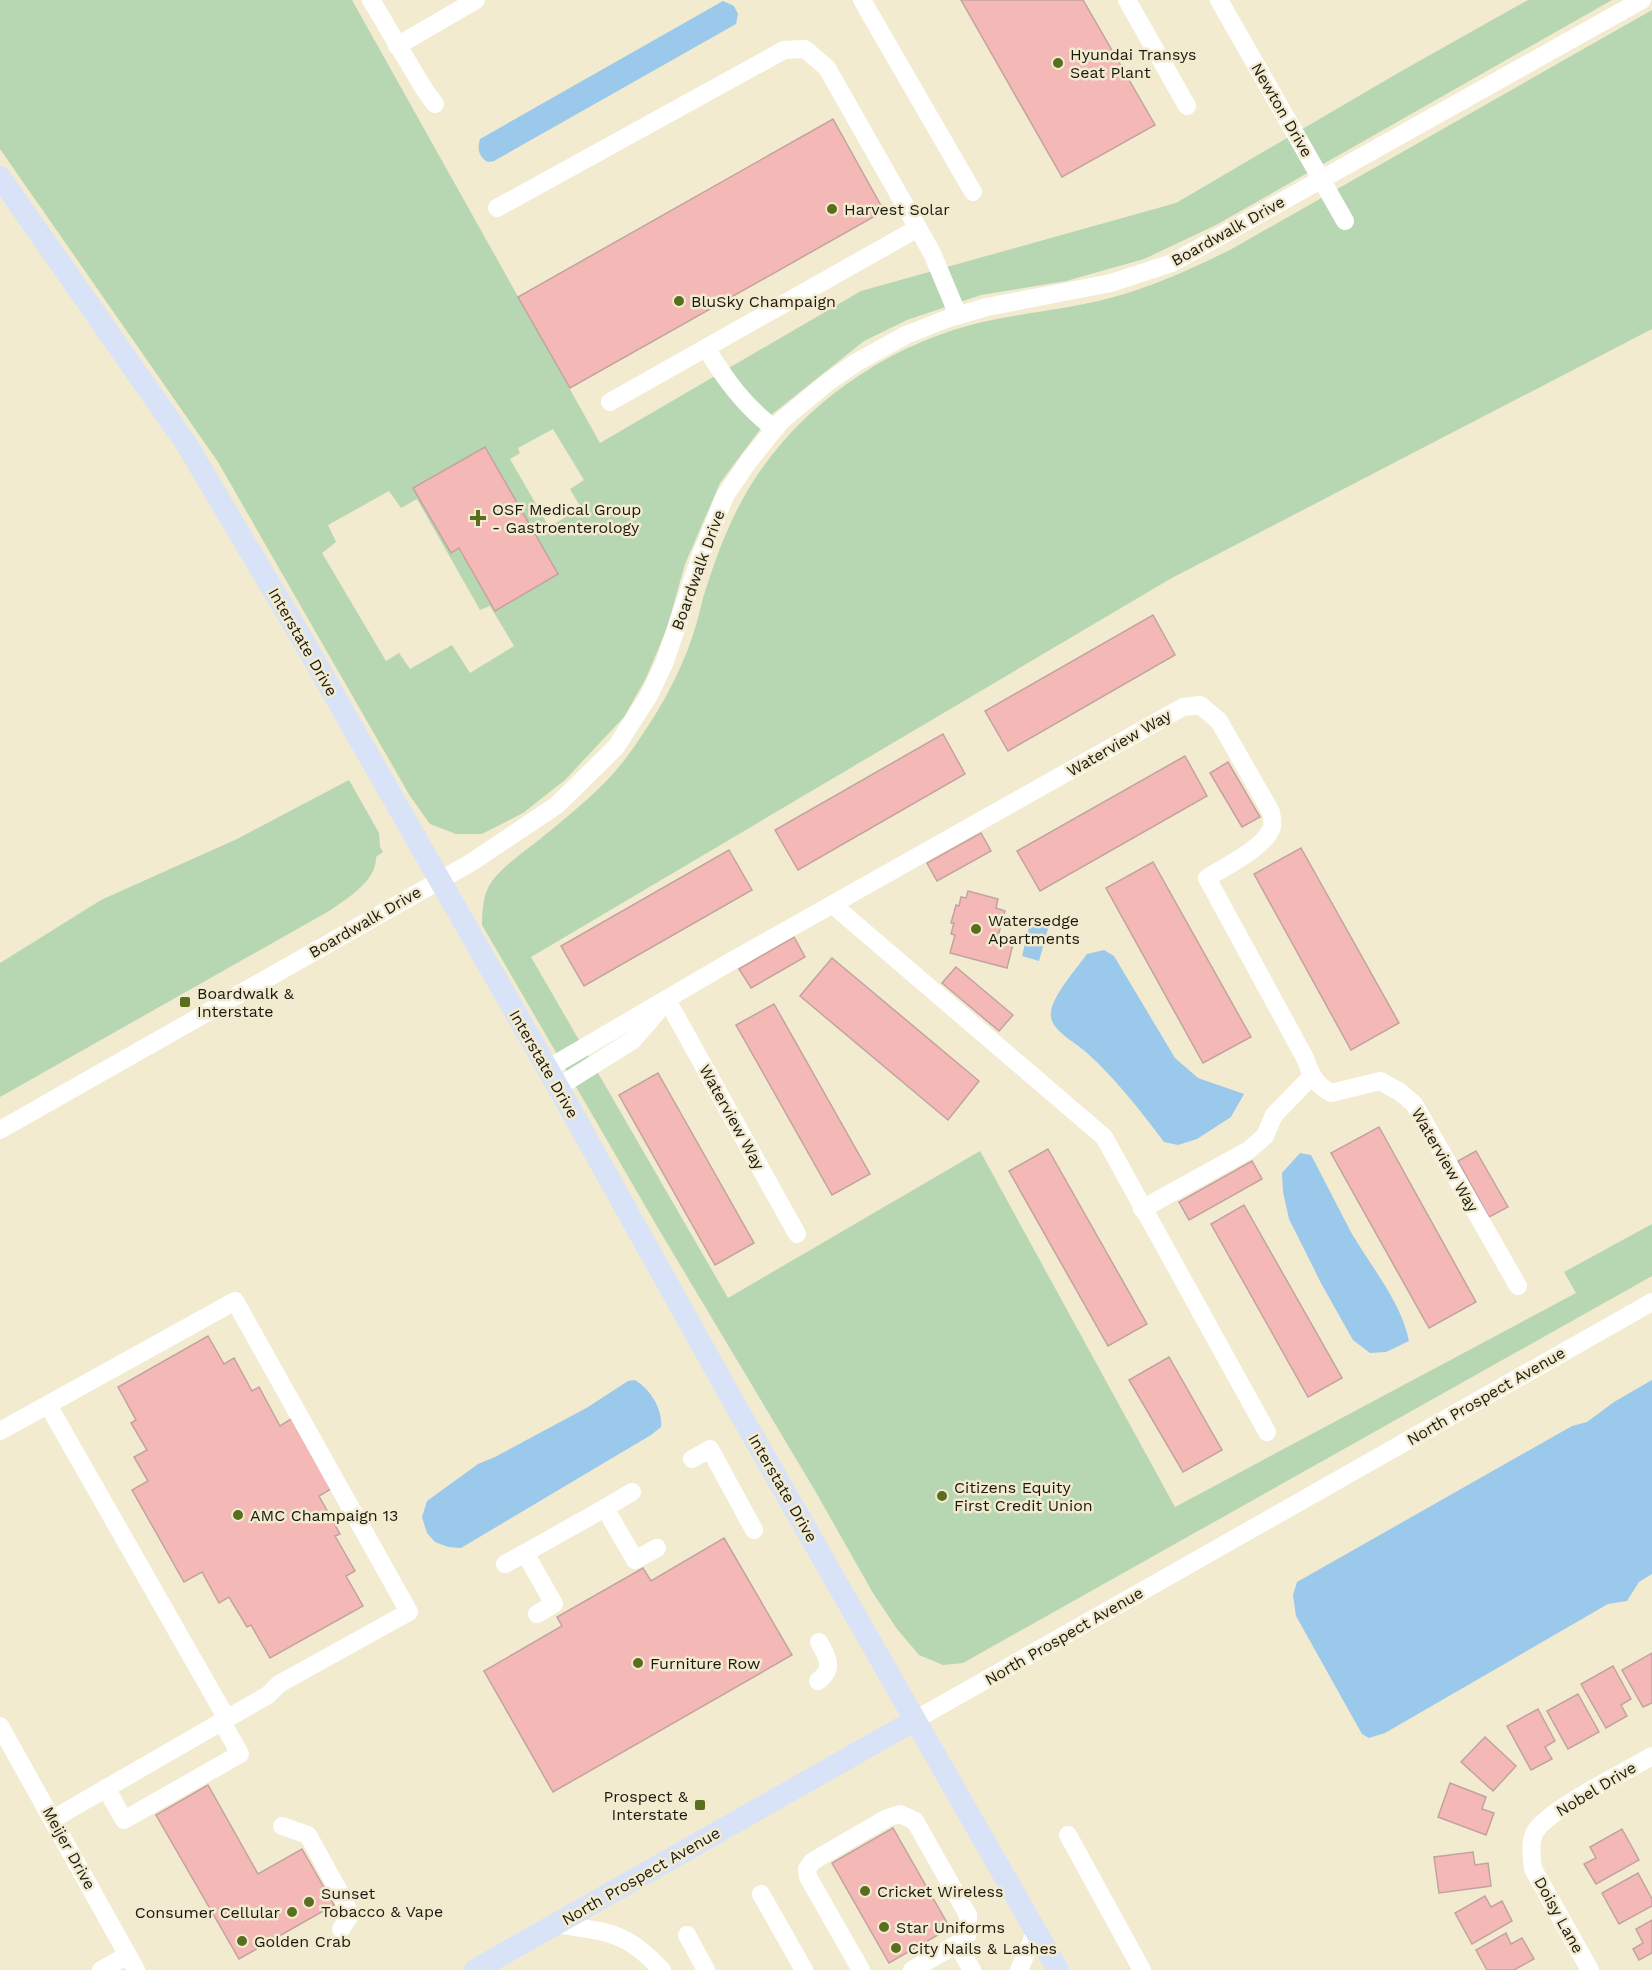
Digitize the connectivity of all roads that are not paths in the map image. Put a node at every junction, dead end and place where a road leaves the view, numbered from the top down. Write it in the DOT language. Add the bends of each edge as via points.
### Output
graph roads {
  1 [pos="371,0"];
  2 [pos="476,0"];
  3 [pos="862,0"];
  4 [pos="1126,0"];
  5 [pos="1219,0"];
  6 [pos="1642,0"];
  7 [pos="397,46"];
  8 [pos="435,104"];
  9 [pos="1187,106"];
  10 [pos="0,177"];
  11 [pos="1322,179"];
  12 [pos="973,192"];
  13 [pos="497,208"];
  14 [pos="1345,221"];
  15 [pos="918,228"];
  16 [pos="958,315"];
  17 [pos="706,348"];
  18 [pos="610,402"];
  19 [pos="775,429"];
  20 [pos="440,880"];
  21 [pos="833,905"];
  22 [pos="667,1000"];
  23 [pos="1311,1077"];
  24 [pos="553,1078"];
  25 [pos="0,1130"];
  26 [pos="1142,1209"];
  27 [pos="797,1234"];
  28 [pos="1518,1286"];
  29 [pos="1652,1302"];
  30 [pos="48,1405"];
  31 [pos="0,1431"];
  32 [pos="1267,1432"];
  33 [pos="692,1459"];
  34 [pos="632,1492"];
  35 [pos="605,1508"];
  36 [pos="754,1530"];
  37 [pos="657,1548"];
  38 [pos="525,1553"];
  39 [pos="505,1564"];
  40 [pos="537,1614"];
  41 [pos="819,1642"];
  42 [pos="819,1681"];
  43 [pos="224,1720"];
  44 [pos="915,1720"];
  45 [pos="0,1726"];
  46 [pos="1652,1756"];
  47 [pos="106,1788"];
  48 [pos="53,1819"];
  49 [pos="1541,1824"];
  50 [pos="282,1826"];
  51 [pos="1068,1835"];
  52 [pos="761,1894"];
  53 [pos="556,1924"];
  54 [pos="341,1929"];
  55 [pos="1036,1931"];
  56 [pos="687,1935"];
  57 [pos="957,1944"];
  58 [pos="132,1962"];
  59 [pos="101,1970"];
  60 [pos="475,1970"];
  61 [pos="662,1970"];
  62 [pos="706,1970"];
  63 [pos="804,1970"];
  64 [pos="861,1970"];
  65 [pos="912,1970"];
  66 [pos="972,1970"];
  67 [pos="1018,1970"];
  68 [pos="1058,1970"];
  69 [pos="1142,1970"];
  70 [pos="1590,1970"];
  1 -- 7 [label="street"];
  2 -- 7 [label="street"];
  3 -- 12 [label="street"];
  4 -- 9 [label="street"];
  5 -- 11 [label="street, Newton Drive"];
  6 -- 11 [label="street, Boardwalk Drive"];
  7 -- 8 [label="street"];
  10 -- 20 [label="main road, Interstate Drive" via="187,445"];
  11 -- 14 [label="street, Newton Drive"];
  11 -- 16 [label="street, Boardwalk Drive" via="1172,263 1111,283"];
  13 -- 15 [label="street" via="784,50 805,49 827,68"];
  15 -- 16 [label="street"];
  15 -- 17 [label="street"];
  16 -- 19 [label="street, Boardwalk Drive" via="906,335 857,362"];
  17 -- 18 [label="street"];
  17 -- 19 [label="street" via="725,379 756,415"];
  19 -- 20 [label="street, Boardwalk Drive" via="725,496 700,555 664,664 616,747 556,805"];
  20 -- 24 [label="main road, Interstate Drive"];
  20 -- 25 [label="street, Boardwalk Drive"];
  21 -- 22 [label="street, Waterview Way"];
  21 -- 23 [label="street, Waterview Way" via="1183,707 1200,705 1219,721 1271,812 1272,826 1254,848 1207,878 1305,1058"];
  21 -- 26 [label="street" via="1094,1127 1104,1137"];
  22 -- 24 [label="street, Waterview Way"];
  22 -- 27 [label="street, Waterview Way"];
  23 -- 26 [label="street" via="1274,1115 1265,1136 1249,1150"];
  23 -- 28 [label="street, Waterview Way" via="1331,1093 1380,1081 1414,1104"];
  24 -- 44 [label="main road, Interstate Drive"];
  26 -- 32 [label="street"];
  29 -- 44 [label="street, North Prospect Avenue"];
  30 -- 31 [label="street"];
  30 -- 43 [label="street"];
  30 -- 43 [label="street" via="235,1301 409,1612 279,1684"];
  33 -- 36 [label="street" via="710,1449"];
  34 -- 35 [label="street"];
  35 -- 37 [label="street" via="634,1560"];
  35 -- 38 [label="street"];
  38 -- 39 [label="street"];
  38 -- 40 [label="street" via="554,1604"];
  41 -- 42 [label="street" via="828,1658 828,1668"];
  43 -- 47 [label="street"];
  43 -- 47 [label="street" via="240,1754 231,1760 124,1820"];
  44 -- 53 [label="main road, North Prospect Avenue"];
  44 -- 55 [label="main road, Interstate Drive"];
  45 -- 48 [label="street, Meijer Drive"];
  46 -- 49 [label="street, Nobel Drive"];
  47 -- 48 [label="street"];
  48 -- 58 [label="street, Meijer Drive"];
  49 -- 70 [label="street, Doisy Lane" via="1534,1834 1533,1869"];
  50 -- 54 [label="street" via="308,1835 346,1904 349,1917"];
  51 -- 69 [label="street"];
  52 -- 63 [label="street"];
  53 -- 60 [label="main road, North Prospect Avenue"];
  53 -- 61 [label="street" via="622,1938"];
  55 -- 67 [label="street"];
  55 -- 68 [label="main road, Interstate Drive"];
  56 -- 62 [label="street"];
  57 -- 64 [label="street" via="968,1934 968,1915 915,1821 900,1814 813,1861 807,1869"];
  57 -- 65 [label="street"];
  57 -- 66 [label="street"];
  58 -- 59 [label="street"];
}
